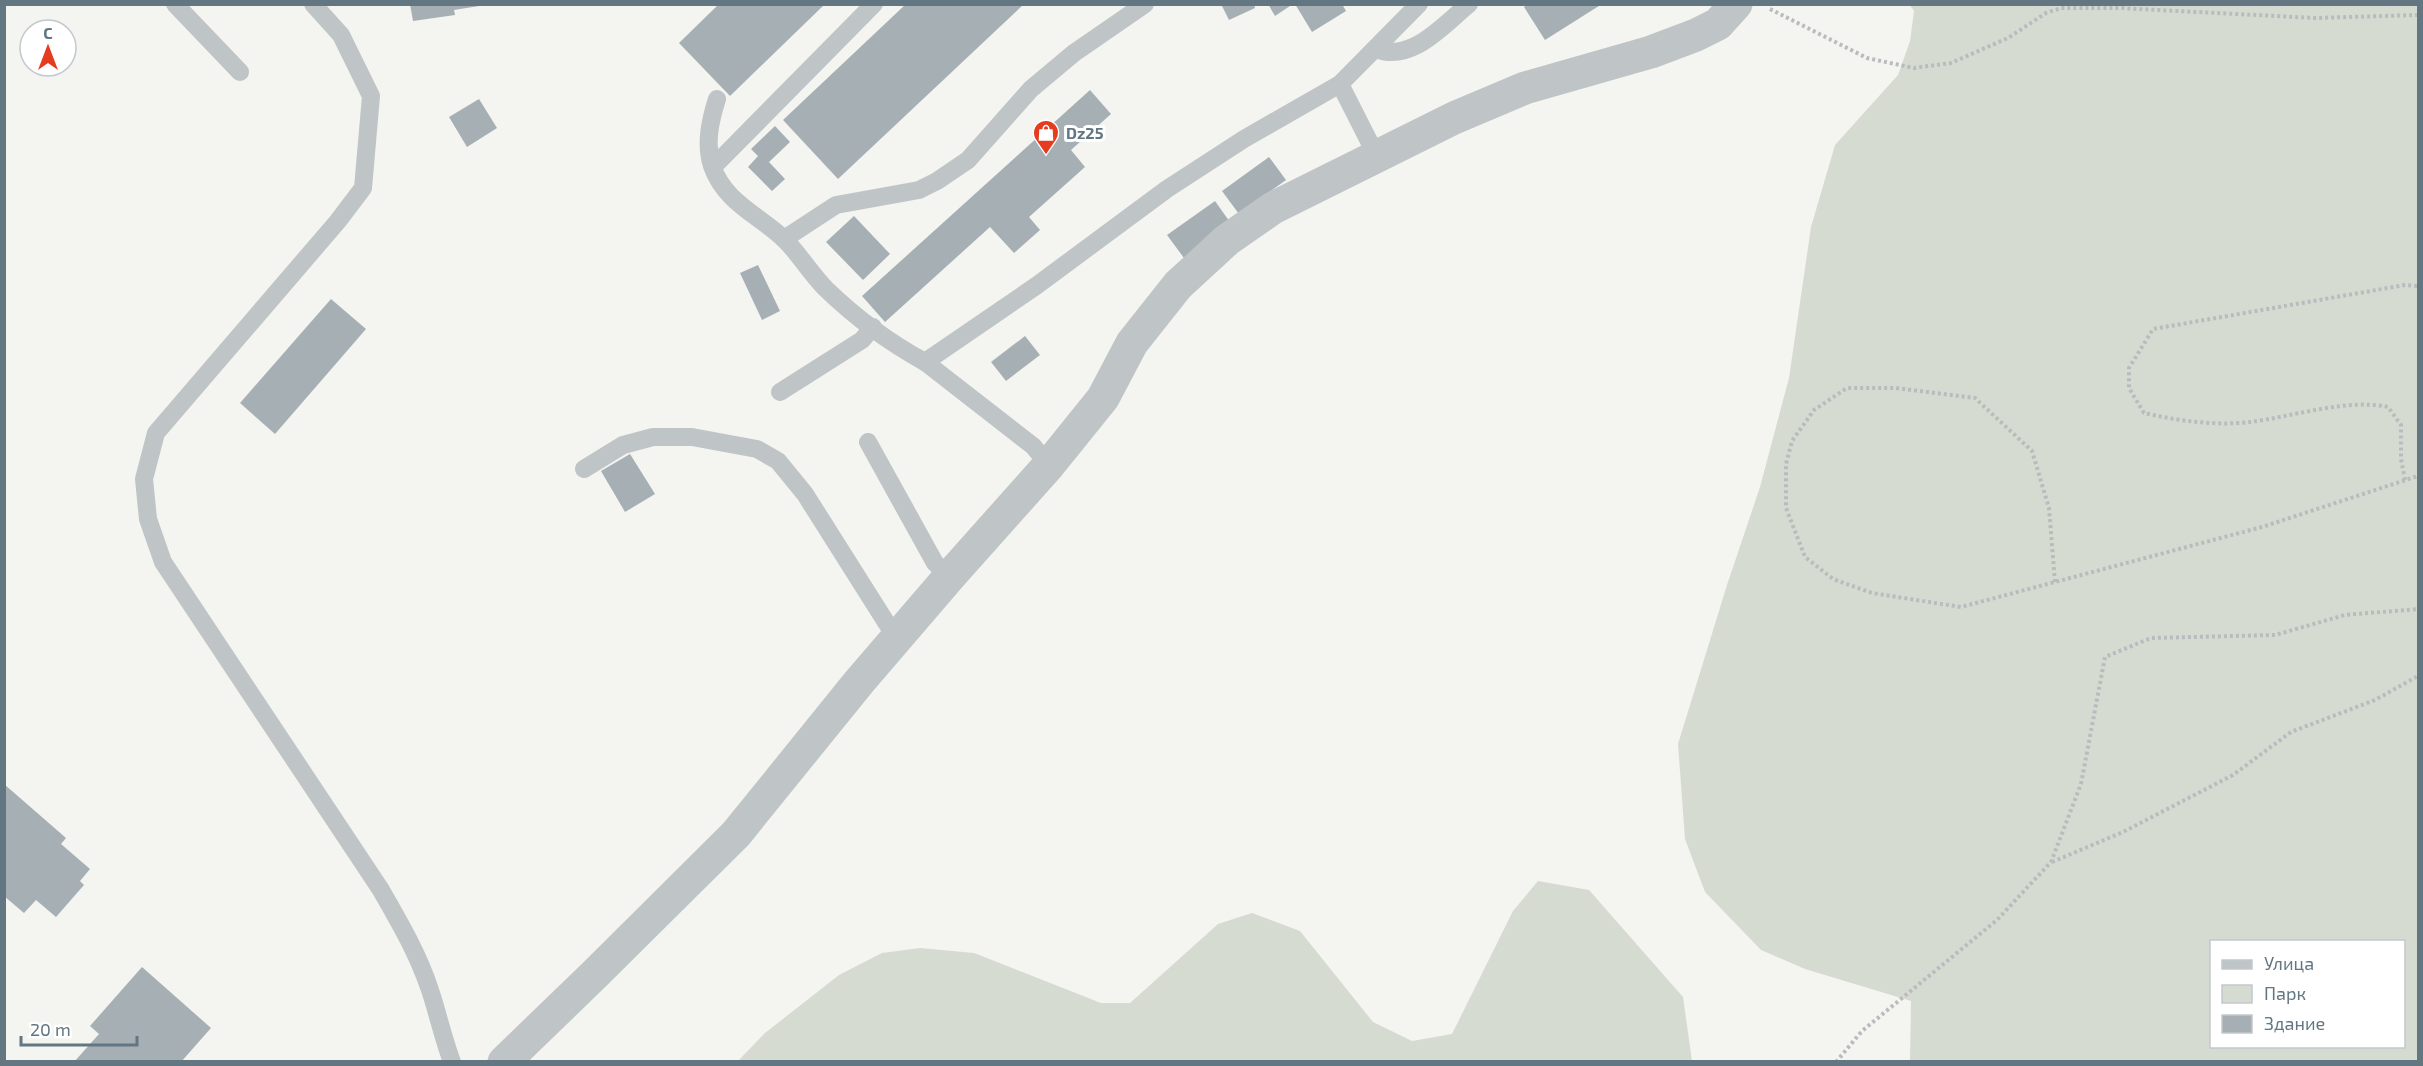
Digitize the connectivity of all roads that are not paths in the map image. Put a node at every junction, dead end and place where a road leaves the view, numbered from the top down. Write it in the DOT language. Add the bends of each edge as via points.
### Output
graph roads {
  1 [pos="175,4"];
  2 [pos="313,4"];
  3 [pos="874,4"];
  4 [pos="1145,4"];
  5 [pos="1419,4"];
  6 [pos="1469,4"];
  7 [pos="1736,4"];
  8 [pos="1376,49"];
  9 [pos="240,72"];
  10 [pos="1340,84"];
  11 [pos="717,99"];
  12 [pos="1376,155"];
  13 [pos="713,167"];
  14 [pos="784,239"];
  15 [pos="873,327"];
  16 [pos="925,362"];
  17 [pos="780,392"];
  18 [pos="868,442"];
  19 [pos="1049,465"];
  20 [pos="584,470"];
  21 [pos="950,576"];
  22 [pos="896,638"];
  23 [pos="452,1062"];
  24 [pos="504,1062"];
  1 -- 9 [label="lane"];
  2 -- 23 [label="lane" via="341,34 371,96 363,188 156,433 144,479 148,519 163,562 381,890 412,943"];
  3 -- 13 [label="lane"];
  4 -- 14 [label="lane" via="1030,89 968,160 937,181 919,189 836,205"];
  5 -- 8 [label="lane"];
  6 -- 8 [label="lane" via="1412,49 1396,54"];
  7 -- 12 [label="street" via="1718,24 1696,35 1525,88"];
  8 -- 10 [label="lane"];
  10 -- 12 [label="lane"];
  10 -- 16 [label="lane" via="1244,138 1167,189"];
  11 -- 13 [label="lane" via="709,137"];
  12 -- 19 [label="street" via="1273,208 1227,240 1178,285 1132,343 1103,398"];
  13 -- 14 [label="lane" via="736,203"];
  14 -- 15 [label="lane" via="827,289"];
  15 -- 16 [label="lane" via="906,353"];
  15 -- 17 [label="lane" via="862,340"];
  16 -- 19 [label="lane" via="1033,446"];
  18 -- 21 [label="lane" via="935,562"];
  19 -- 21 [label="street"];
  20 -- 22 [label="lane" via="623,445 653,437 692,437 757,449 778,461 805,494"];
  21 -- 22 [label="street"];
  22 -- 24 [label="street" via="736,834"];
}
